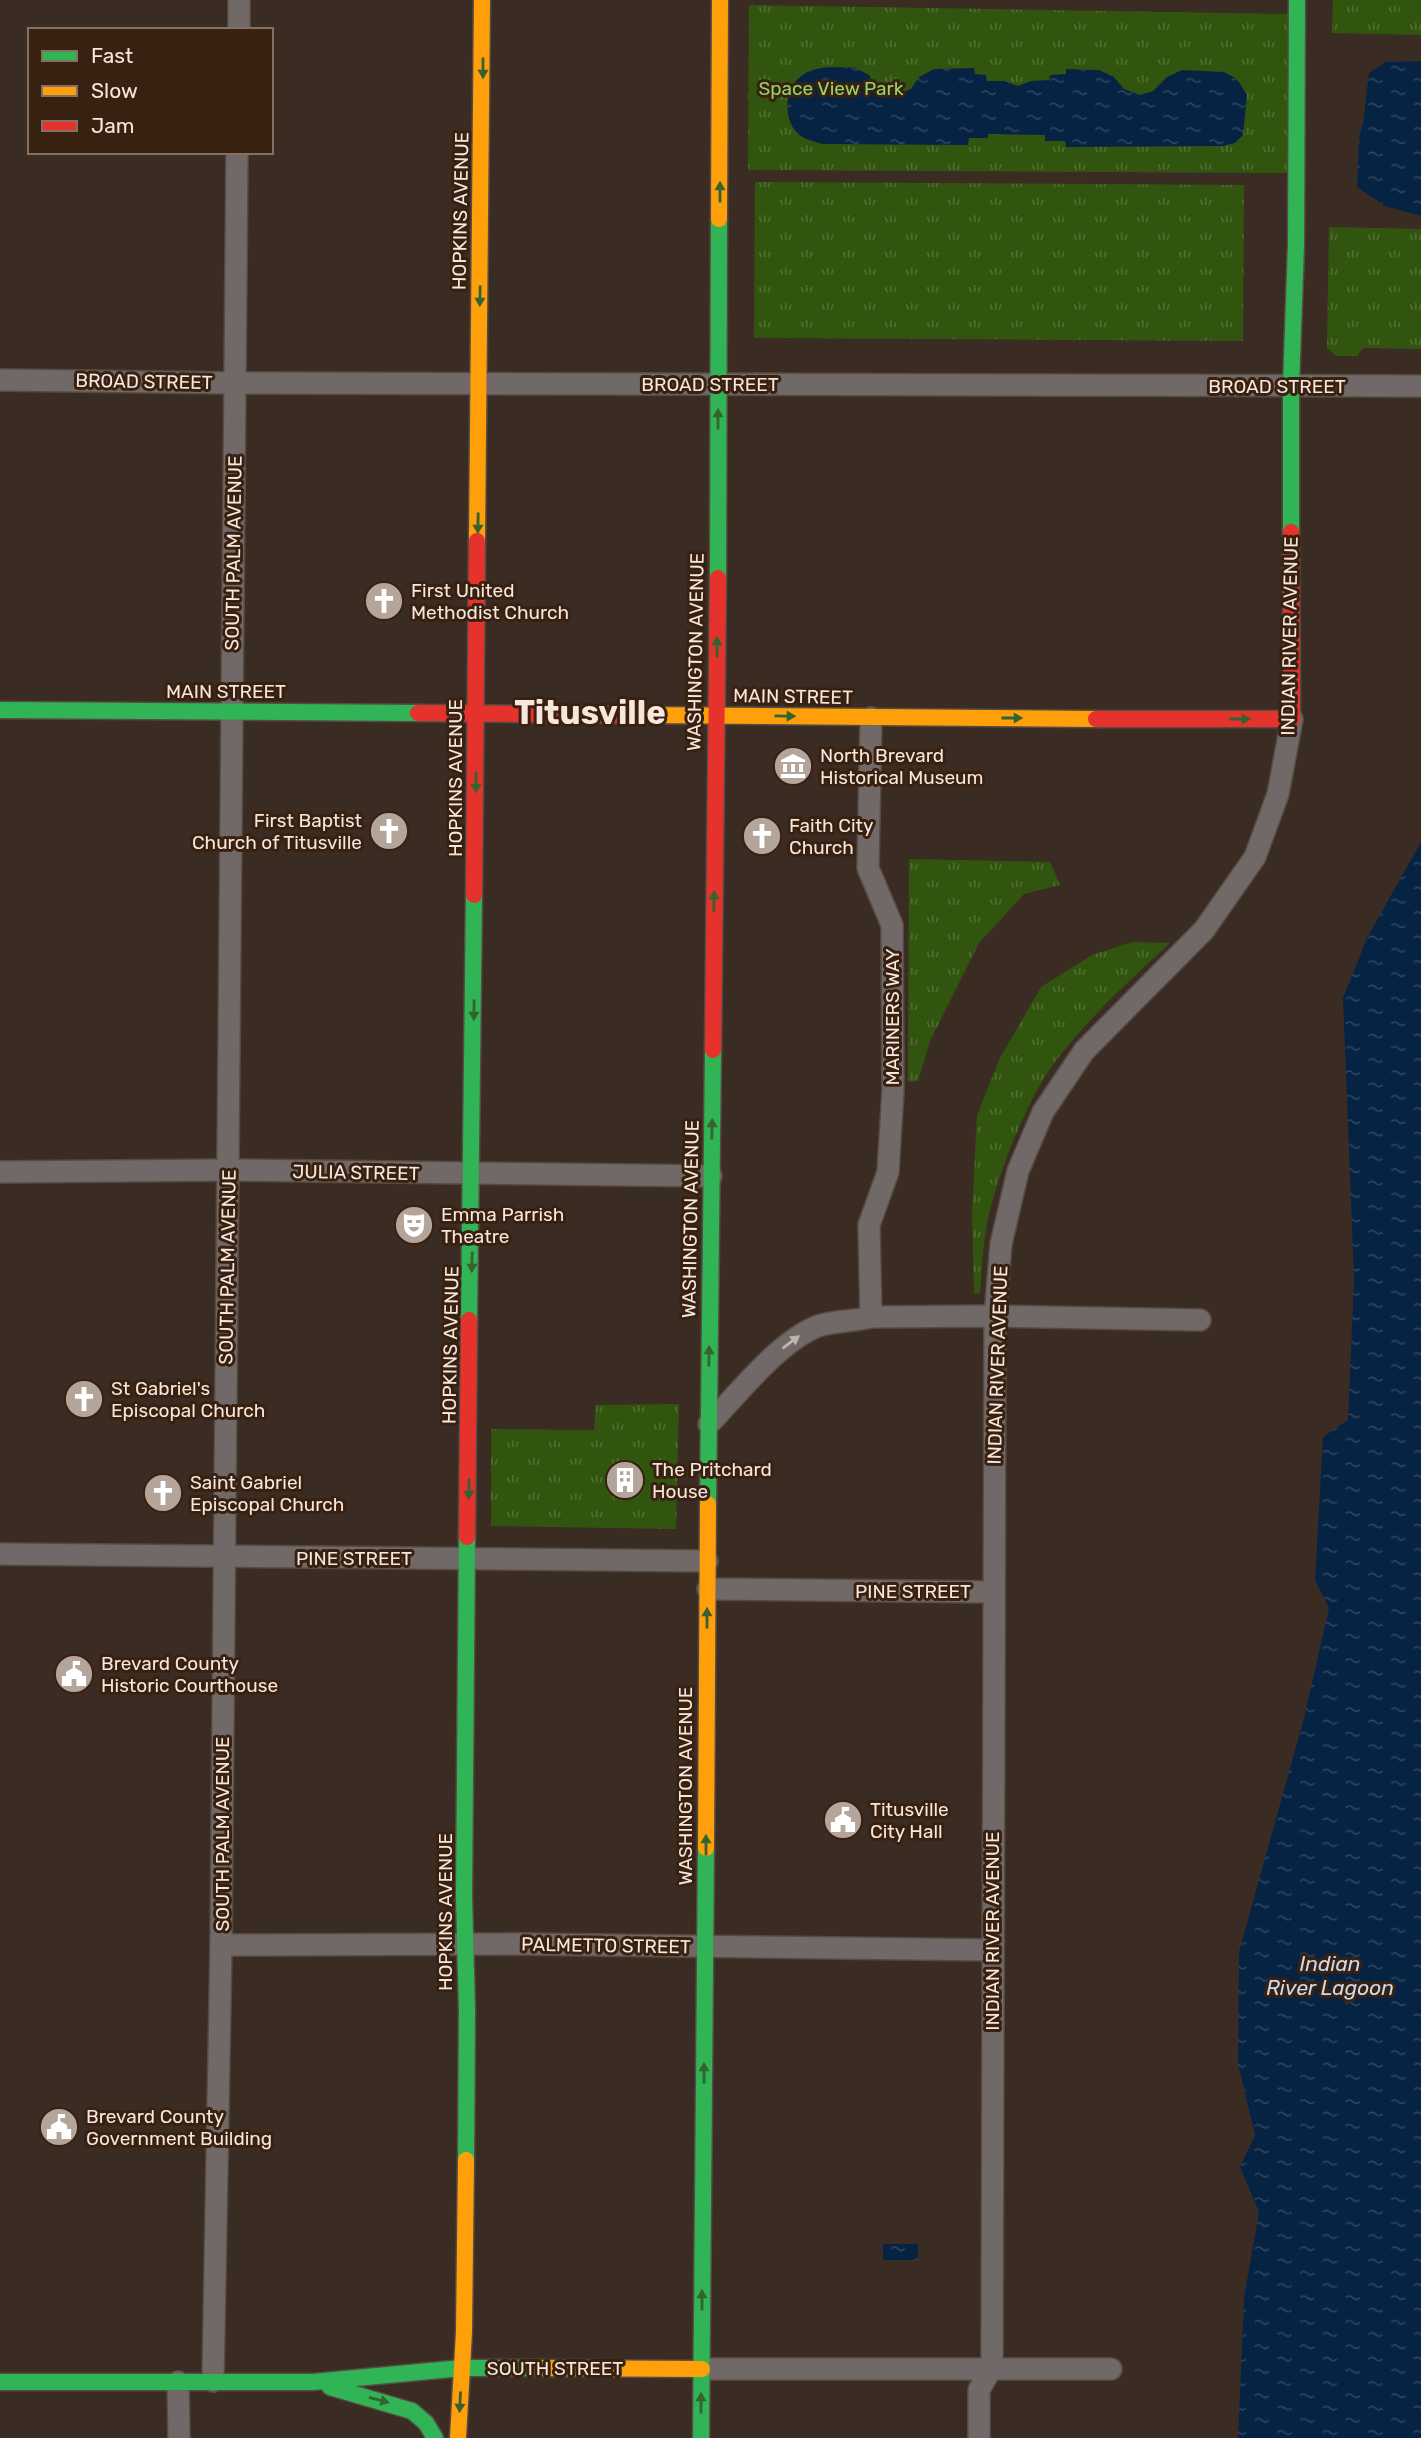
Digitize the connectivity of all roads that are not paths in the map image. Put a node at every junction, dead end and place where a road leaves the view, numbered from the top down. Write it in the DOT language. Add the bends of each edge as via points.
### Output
graph roads {
  1 [pos="239,0"];
  2 [pos="482,0"];
  3 [pos="720,0"];
  4 [pos="1297,0"];
  5 [pos="239,28"];
  6 [pos="237,154"];
  7 [pos="0,380"];
  8 [pos="235,383"];
  9 [pos="479,383"];
  10 [pos="718,384"];
  11 [pos="1421,386"];
  12 [pos="1292,387"];
  13 [pos="0,709"];
  14 [pos="232,712"];
  15 [pos="476,714"];
  16 [pos="716,715"];
  17 [pos="871,718"];
  18 [pos="1292,719"];
  19 [pos="229,1170"];
  20 [pos="0,1172"];
  21 [pos="473,1174"];
  22 [pos="711,1175"];
  23 [pos="995,1316"];
  24 [pos="871,1317"];
  25 [pos="1200,1320"];
  26 [pos="709,1424"];
  27 [pos="0,1553"];
  28 [pos="223,1557"];
  29 [pos="468,1559"];
  30 [pos="707,1561"];
  31 [pos="708,1589"];
  32 [pos="993,1592"];
  33 [pos="221,1945"];
  34 [pos="466,1945"];
  35 [pos="705,1947"];
  36 [pos="992,1950"];
  37 [pos="992,2367"];
  38 [pos="462,2368"];
  39 [pos="702,2369"];
  40 [pos="1111,2369"];
  41 [pos="213,2381"];
  42 [pos="0,2382"];
  43 [pos="178,2382"];
  44 [pos="313,2382"];
  45 [pos="179,2438"];
  46 [pos="435,2438"];
  47 [pos="458,2438"];
  48 [pos="701,2438"];
  49 [pos="979,2438"];
  1 -- 5 [label="street"];
  2 -- 9 [label="main road, HOPKINS AVENUE, one-way"];
  10 -- 3 [label="main road, WASHINGTON AVENUE, one-way"];
  4 -- 12 [label="main road, INDIAN RIVER AVENUE"];
  6 -- 8 [label="street, SOUTH PALM AVENUE"];
  7 -- 8 [label="street, BROAD STREET"];
  8 -- 9 [label="street, BROAD STREET"];
  8 -- 14 [label="street, SOUTH PALM AVENUE"];
  9 -- 10 [label="street, BROAD STREET"];
  9 -- 15 [label="main road, HOPKINS AVENUE, one-way"];
  10 -- 12 [label="street, BROAD STREET"];
  16 -- 10 [label="main road, WASHINGTON AVENUE, one-way"];
  11 -- 12 [label="street, BROAD STREET"];
  12 -- 18 [label="main road, INDIAN RIVER AVENUE"];
  13 -- 14 [label="main road, MAIN STREET"];
  14 -- 15 [label="main road, MAIN STREET"];
  14 -- 19 [label="street, SOUTH PALM AVENUE"];
  15 -- 16 [label="main road, MAIN STREET"];
  15 -- 21 [label="main road, HOPKINS AVENUE, one-way"];
  16 -- 17 [label="main road, MAIN STREET, one-way"];
  22 -- 16 [label="main road, WASHINGTON AVENUE, one-way"];
  17 -- 18 [label="main road, MAIN STREET, one-way"];
  17 -- 24 [label="street, MARINERS WAY" via="869,868 892,925 893,1090 888,1172 869,1226"];
  18 -- 23 [label="street, INDIAN RIVER AVENUE" via="1278,794 1255,857 1204,930 1084,1051 1043,1112 1018,1171 1001,1244"];
  19 -- 20 [label="street, JULIA STREET"];
  19 -- 21 [label="street, JULIA STREET"];
  19 -- 28 [label="street, SOUTH PALM AVENUE"];
  21 -- 22 [label="street, JULIA STREET"];
  21 -- 29 [label="main road, HOPKINS AVENUE, one-way"];
  26 -- 22 [label="main road, WASHINGTON AVENUE, one-way"];
  23 -- 24 [label="street"];
  23 -- 25 [label="street"];
  23 -- 32 [label="street, INDIAN RIVER AVENUE"];
  26 -- 24 [label="street, one-way" via="785,1345 832,1322"];
  26 -- 30 [label="main road, WASHINGTON AVENUE"];
  27 -- 28 [label="street, PINE STREET"];
  28 -- 29 [label="street, PINE STREET"];
  28 -- 33 [label="street, SOUTH PALM AVENUE"];
  29 -- 30 [label="street, PINE STREET"];
  29 -- 34 [label="main road, HOPKINS AVENUE"];
  30 -- 31 [label="main road, WASHINGTON AVENUE"];
  31 -- 32 [label="street, PINE STREET"];
  35 -- 31 [label="main road, WASHINGTON AVENUE, one-way"];
  32 -- 36 [label="street, INDIAN RIVER AVENUE"];
  33 -- 34 [label="street, PALMETTO STREET"];
  33 -- 41 [label="street, SOUTH PALM AVENUE"];
  34 -- 35 [label="street, PALMETTO STREET"];
  34 -- 38 [label="main road, HOPKINS AVENUE"];
  35 -- 36 [label="street, PALMETTO STREET"];
  39 -- 35 [label="main road, WASHINGTON AVENUE, one-way"];
  36 -- 37 [label="street, INDIAN RIVER AVENUE"];
  37 -- 39 [label="street, SOUTH STREET"];
  37 -- 40 [label="street, SOUTH STREET"];
  37 -- 49 [label="street, INDIAN RIVER AVENUE" via="979,2389"];
  38 -- 39 [label="main road, SOUTH STREET"];
  38 -- 44 [label="main road, SOUTH STREET"];
  38 -- 47 [label="main road, HOPKINS AVENUE, one-way"];
  48 -- 39 [label="main road, WASHINGTON AVENUE, one-way"];
  41 -- 43 [label="main road, SOUTH STREET"];
  41 -- 44 [label="main road, SOUTH STREET"];
  42 -- 43 [label="main road, SOUTH STREET"];
  43 -- 45 [label="street"];
  44 -- 46 [label="main road, one-way" via="412,2411"];
}
